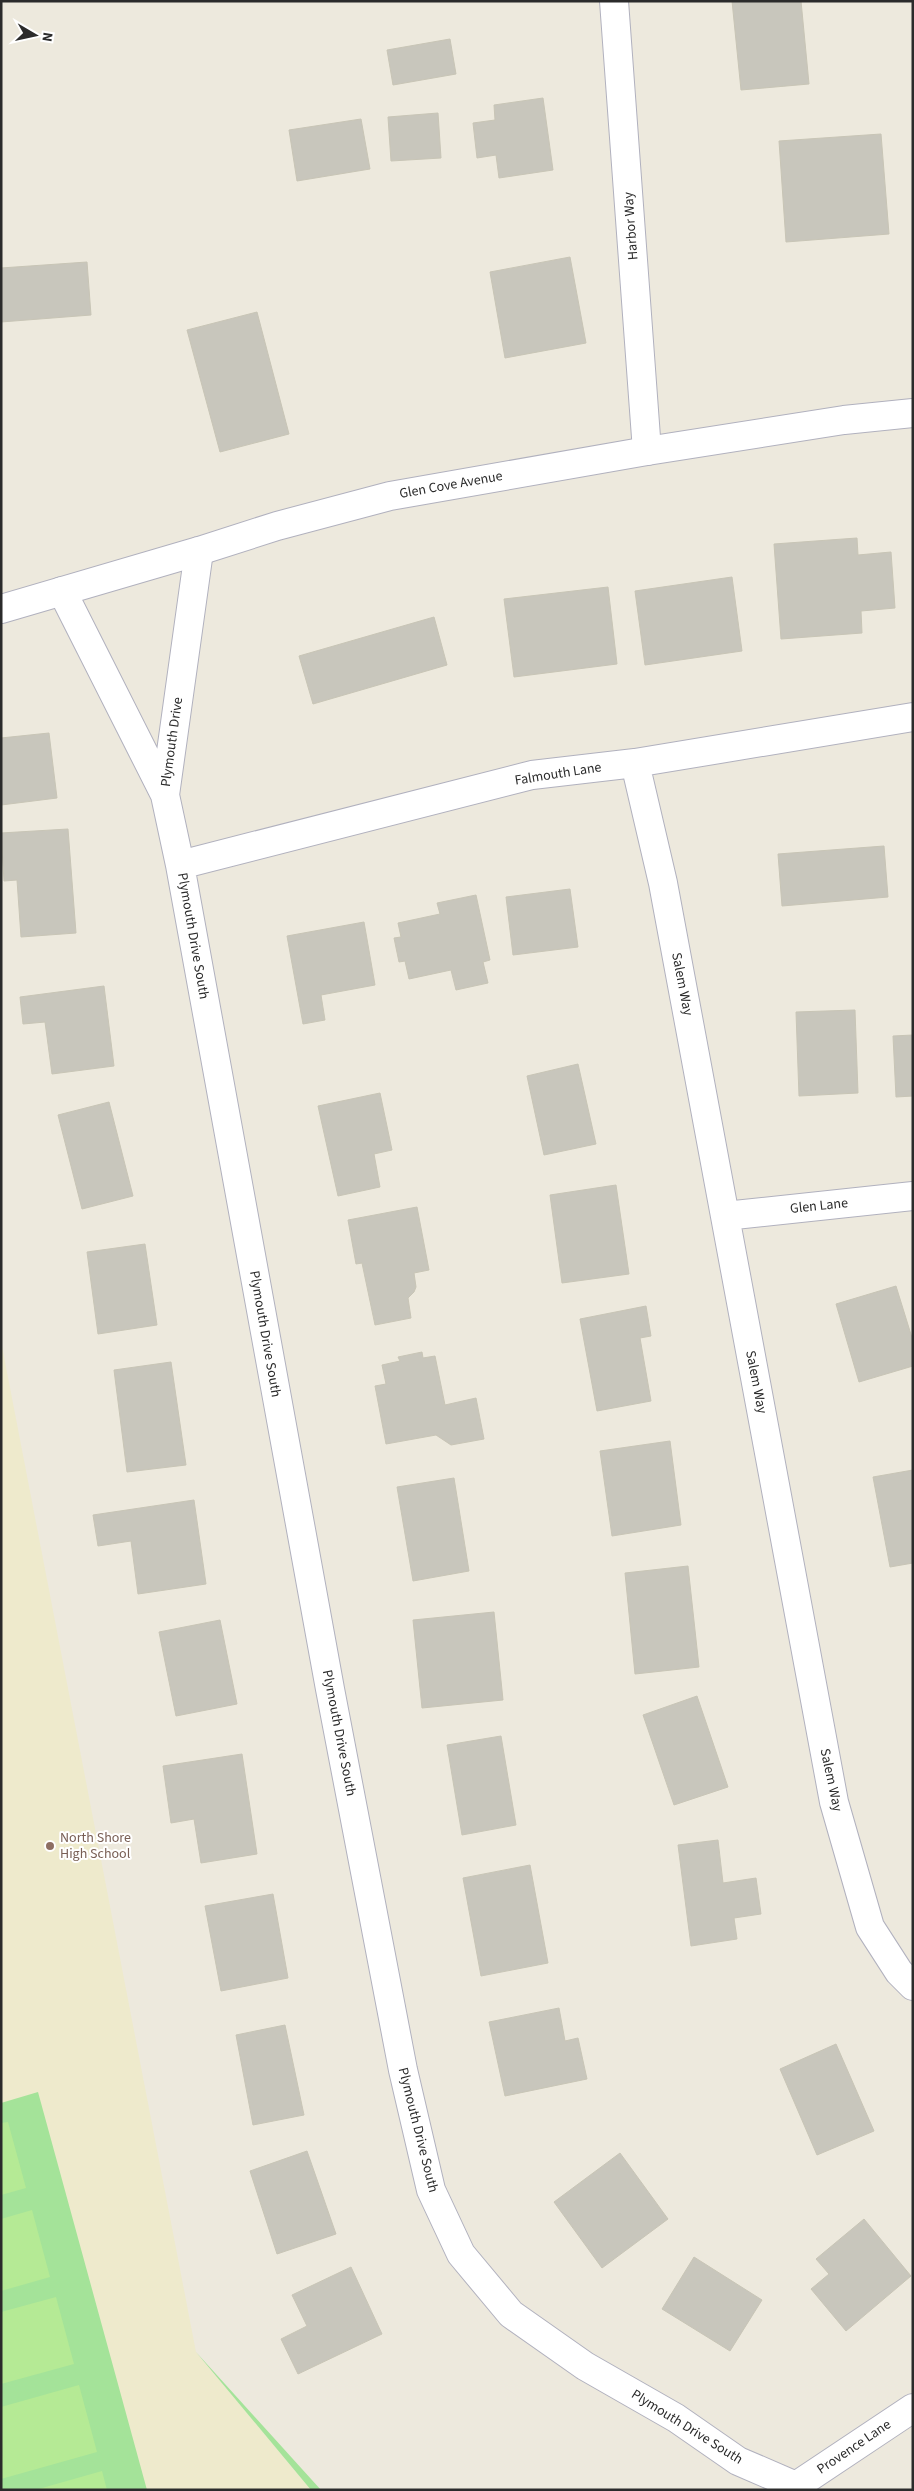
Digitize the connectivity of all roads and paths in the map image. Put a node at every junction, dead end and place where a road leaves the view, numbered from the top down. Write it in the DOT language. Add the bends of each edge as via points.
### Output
graph roads {
  1 [pos="614,1"];
  2 [pos="913,413"];
  3 [pos="647,451"];
  4 [pos="199,551"];
  5 [pos="62,591"];
  6 [pos="1,609"];
  7 [pos="913,717"];
  8 [pos="635,763"];
  9 [pos="165,795"];
  10 [pos="180,865"];
  11 [pos="913,1196"];
  12 [pos="725,1216"];
  13 [pos="913,1986"];
  14 [pos="913,2408"];
  15 [pos="797,2488"];
  1 -- 3 [label="street, Harbor Way"];
  2 -- 3 [label="street, Glen Cove Avenue" via="844,420"];
  3 -- 4 [label="street, Glen Cove Avenue" via="390,496"];
  4 -- 5 [label="street, Glen Cove Avenue"];
  4 -- 9 [label="street, Plymouth Drive"];
  5 -- 6 [label="street, Glen Cove Avenue"];
  5 -- 9 [label="street, Plymouth Drive"];
  7 -- 8 [label="street, Falmouth Lane"];
  8 -- 10 [label="street, Falmouth Lane" via="532,775"];
  8 -- 12 [label="street, Salem Way" via="663,883"];
  9 -- 10 [label="street, Plymouth Drive South"];
  10 -- 15 [label="street, Plymouth Drive South" via="330,1689 403,2070 431,2190 461,2254 511,2314 584,2366 676,2418 738,2461"];
  11 -- 12 [label="street, Glen Lane"];
  12 -- 13 [label="street, Salem Way" via="834,1802 870,1927 899,1972"];
  14 -- 15 [label="street, Provence Lane"];
}
